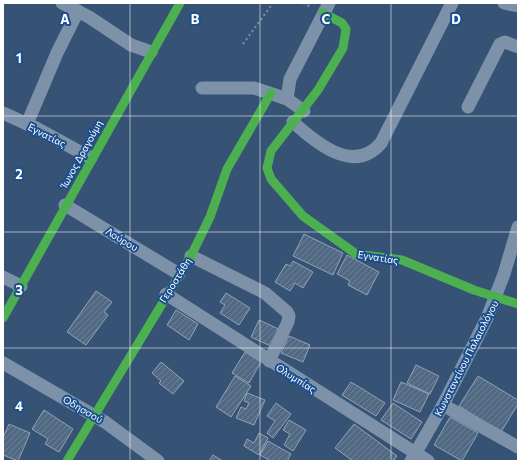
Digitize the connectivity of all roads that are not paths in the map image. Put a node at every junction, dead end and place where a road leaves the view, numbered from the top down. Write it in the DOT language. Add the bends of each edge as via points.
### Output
graph roads {
  1 [pos="62,3"];
  2 [pos="180,3"];
  3 [pos="452,3"];
  4 [pos="504,3"];
  5 [pos="518,6"];
  6 [pos="326,8"];
  7 [pos="78,11"];
  8 [pos="518,47"];
  9 [pos="152,52"];
  10 [pos="202,88"];
  11 [pos="271,93"];
  12 [pos="287,100"];
  13 [pos="468,107"];
  14 [pos="304,111"];
  15 [pos="3,113"];
  16 [pos="293,122"];
  17 [pos="28,124"];
  18 [pos="91,158"];
  19 [pos="65,205"];
  20 [pos="518,228"];
  21 [pos="191,256"];
  22 [pos="179,274"];
  23 [pos="3,277"];
  24 [pos="21,286"];
  25 [pos="166,294"];
  26 [pos="496,297"];
  27 [pos="518,304"];
  28 [pos="3,318"];
  29 [pos="269,361"];
  30 [pos="3,363"];
  31 [pos="443,405"];
  32 [pos="93,415"];
  33 [pos="518,447"];
  34 [pos="414,457"];
  35 [pos="66,461"];
  36 [pos="158,461"];
  37 [pos="428,461"];
  1 -- 7 [label="street"];
  2 -- 9 [label="street, Ίωνος Δραγούμη"];
  3 -- 16 [label="street" via="381,142 374,150 354,157 338,154 311,138"];
  4 -- 5 [label="street"];
  6 -- 12 [label="street" via="290,79"];
  6 -- 14 [label="street" via="342,23 346,29 346,37 328,75"];
  7 -- 9 [label="street" via="131,45"];
  7 -- 17 [label="street" via="57,53"];
  8 -- 13 [label="street" via="505,42 500,44"];
  9 -- 18 [label="street, Ίωνος Δραγούμη"];
  10 -- 11 [label="street" via="247,87"];
  11 -- 12 [label="street"];
  11 -- 21 [label="street, Γεροστάθη" via="227,169 210,217"];
  12 -- 14 [label="street"];
  14 -- 16 [label="street"];
  15 -- 17 [label="street, Εγνατίας"];
  16 -- 26 [label="street, Εγνατίας" via="271,151 267,168 271,179 299,212 356,254 402,260"];
  17 -- 18 [label="street, Εγνατίας"];
  18 -- 19 [label="street, Ίωνος Δραγούμη"];
  19 -- 22 [label="street, Λούρου"];
  19 -- 24 [label="street, Ίωνος Δραγούμη"];
  20 -- 26 [label="street, Κωνσταντίνου Παλαιολόγου"];
  21 -- 22 [label="street, Γεροστάθη"];
  21 -- 29 [label="street" via="265,293 287,312 288,322"];
  22 -- 25 [label="street, Γεροστάθη"];
  23 -- 24 [label="street"];
  24 -- 28 [label="street, Ίωνος Δραγούμη"];
  25 -- 29 [label="street, Ολυμπίας"];
  25 -- 32 [label="street, Γεροστάθη"];
  26 -- 27 [label="street, Εγνατίας"];
  26 -- 31 [label="street, Κωνσταντίνου Παλαιολόγου"];
  29 -- 34 [label="street, Ολυμπίας"];
  30 -- 32 [label="street, Οδησσού"];
  31 -- 33 [label="street"];
  31 -- 34 [label="street, Κωνσταντίνου Παλαιολόγου"];
  32 -- 35 [label="street, Γεροστάθη"];
  32 -- 36 [label="street, Οδησσού"];
  34 -- 37 [label="street, Ολυμπίας"];
}
